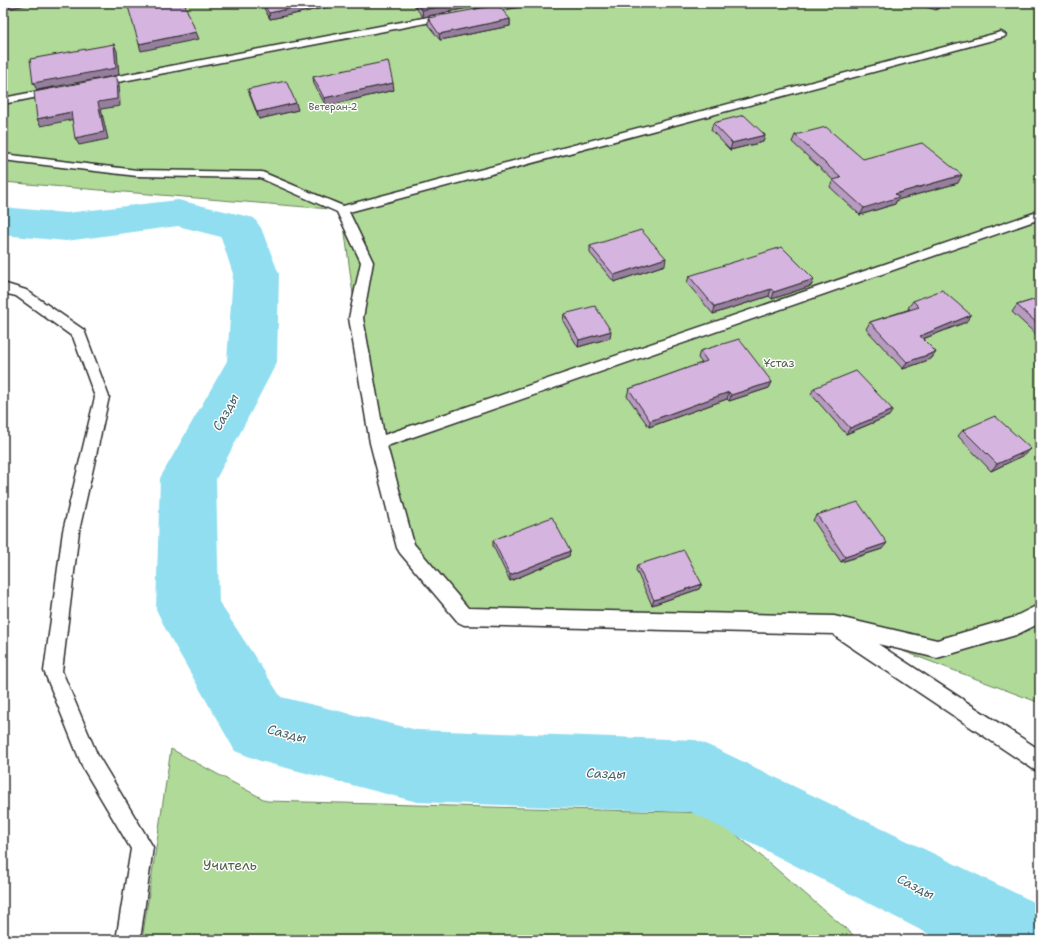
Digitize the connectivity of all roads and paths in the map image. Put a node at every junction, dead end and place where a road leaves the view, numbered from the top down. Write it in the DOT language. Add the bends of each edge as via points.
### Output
graph roads {
  1 [pos="520,3"];
  2 [pos="1001,35"];
  3 [pos="88,85"];
  4 [pos="64,89"];
  5 [pos="3,101"];
  6 [pos="3,157"];
  7 [pos="342,210"];
  8 [pos="1040,215"];
  9 [pos="3,288"];
  10 [pos="378,443"];
  11 [pos="1040,613"];
  12 [pos="834,625"];
  13 [pos="1040,762"];
  14 [pos="128,940"];
  1 -- 3 [label="lane"];
  2 -- 7 [label="lane"];
  4 -- 5 [label="lane"];
  6 -- 7 [label="lane" via="137,173 262,175"];
  7 -- 10 [label="lane" via="367,262 356,318"];
  8 -- 10 [label="lane"];
  9 -- 14 [label="lane" via="21,294 79,334 102,396 71,531 52,671 90,761 142,847"];
  10 -- 12 [label="lane" via="406,548 464,616"];
  11 -- 12 [label="lane" via="1016,626 937,649"];
  12 -- 13 [label="lane"];
}
